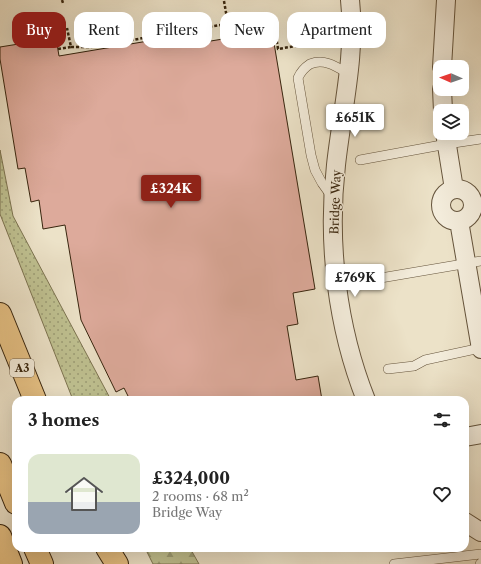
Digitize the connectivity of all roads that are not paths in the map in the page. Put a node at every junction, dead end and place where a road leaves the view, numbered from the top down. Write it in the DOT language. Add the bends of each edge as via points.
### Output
graph roads {
  1 [pos="350,0"];
  2 [pos="446,0"];
  3 [pos="442,60"];
  4 [pos="349,74"];
  5 [pos="469,139"];
  6 [pos="481,139"];
  7 [pos="438,140"];
  8 [pos="446,140"];
  9 [pos="360,160"];
  10 [pos="333,198"];
  11 [pos="474,262"];
  12 [pos="362,281"];
  13 [pos="0,314"];
  14 [pos="481,349"];
  15 [pos="388,369"];
  16 [pos="33,396"];
  17 [pos="365,396"];
  18 [pos="481,434"];
  19 [pos="469,436"];
  20 [pos="0,464"];
  21 [pos="12,493"];
  22 [pos="469,524"];
  23 [pos="481,532"];
  24 [pos="0,536"];
  25 [pos="37,552"];
  26 [pos="98,552"];
  27 [pos="110,552"];
  28 [pos="481,554"];
  29 [pos="11,564"];
  30 [pos="42,564"];
  31 [pos="103,564"];
  32 [pos="117,564"];
  33 [pos="394,564"];
  1 -- 4 [label="street, Bridge Way" via="352,27"];
  2 -- 3 [label="street"];
  4 -- 10 [label="street, Bridge Way"];
  4 -- 10 [label="lane" via="334,65 316,62 304,68 298,78 315,170"];
  5 -- 6 [label="lane"];
  7 -- 9 [label="lane"];
  8 -- 11 [label="street" via="454,189 442,200 442,211 449,219 459,221"];
  10 -- 17 [label="street, Bridge Way" via="341,308 353,361"];
  11 -- 12 [label="lane"];
  11 -- 14 [label="street"];
  13 -- 16 [label="highway, A3"];
  14 -- 15 [label="lane" via="425,360 414,366"];
  18 -- 19 [label="street"];
  20 -- 21 [label="highway"];
  22 -- 23 [label="street"];
  24 -- 29 [label="highway"];
  25 -- 30 [label="highway"];
  26 -- 31 [label="highway"];
  27 -- 32 [label="highway"];
  28 -- 33 [label="lane"];
}
